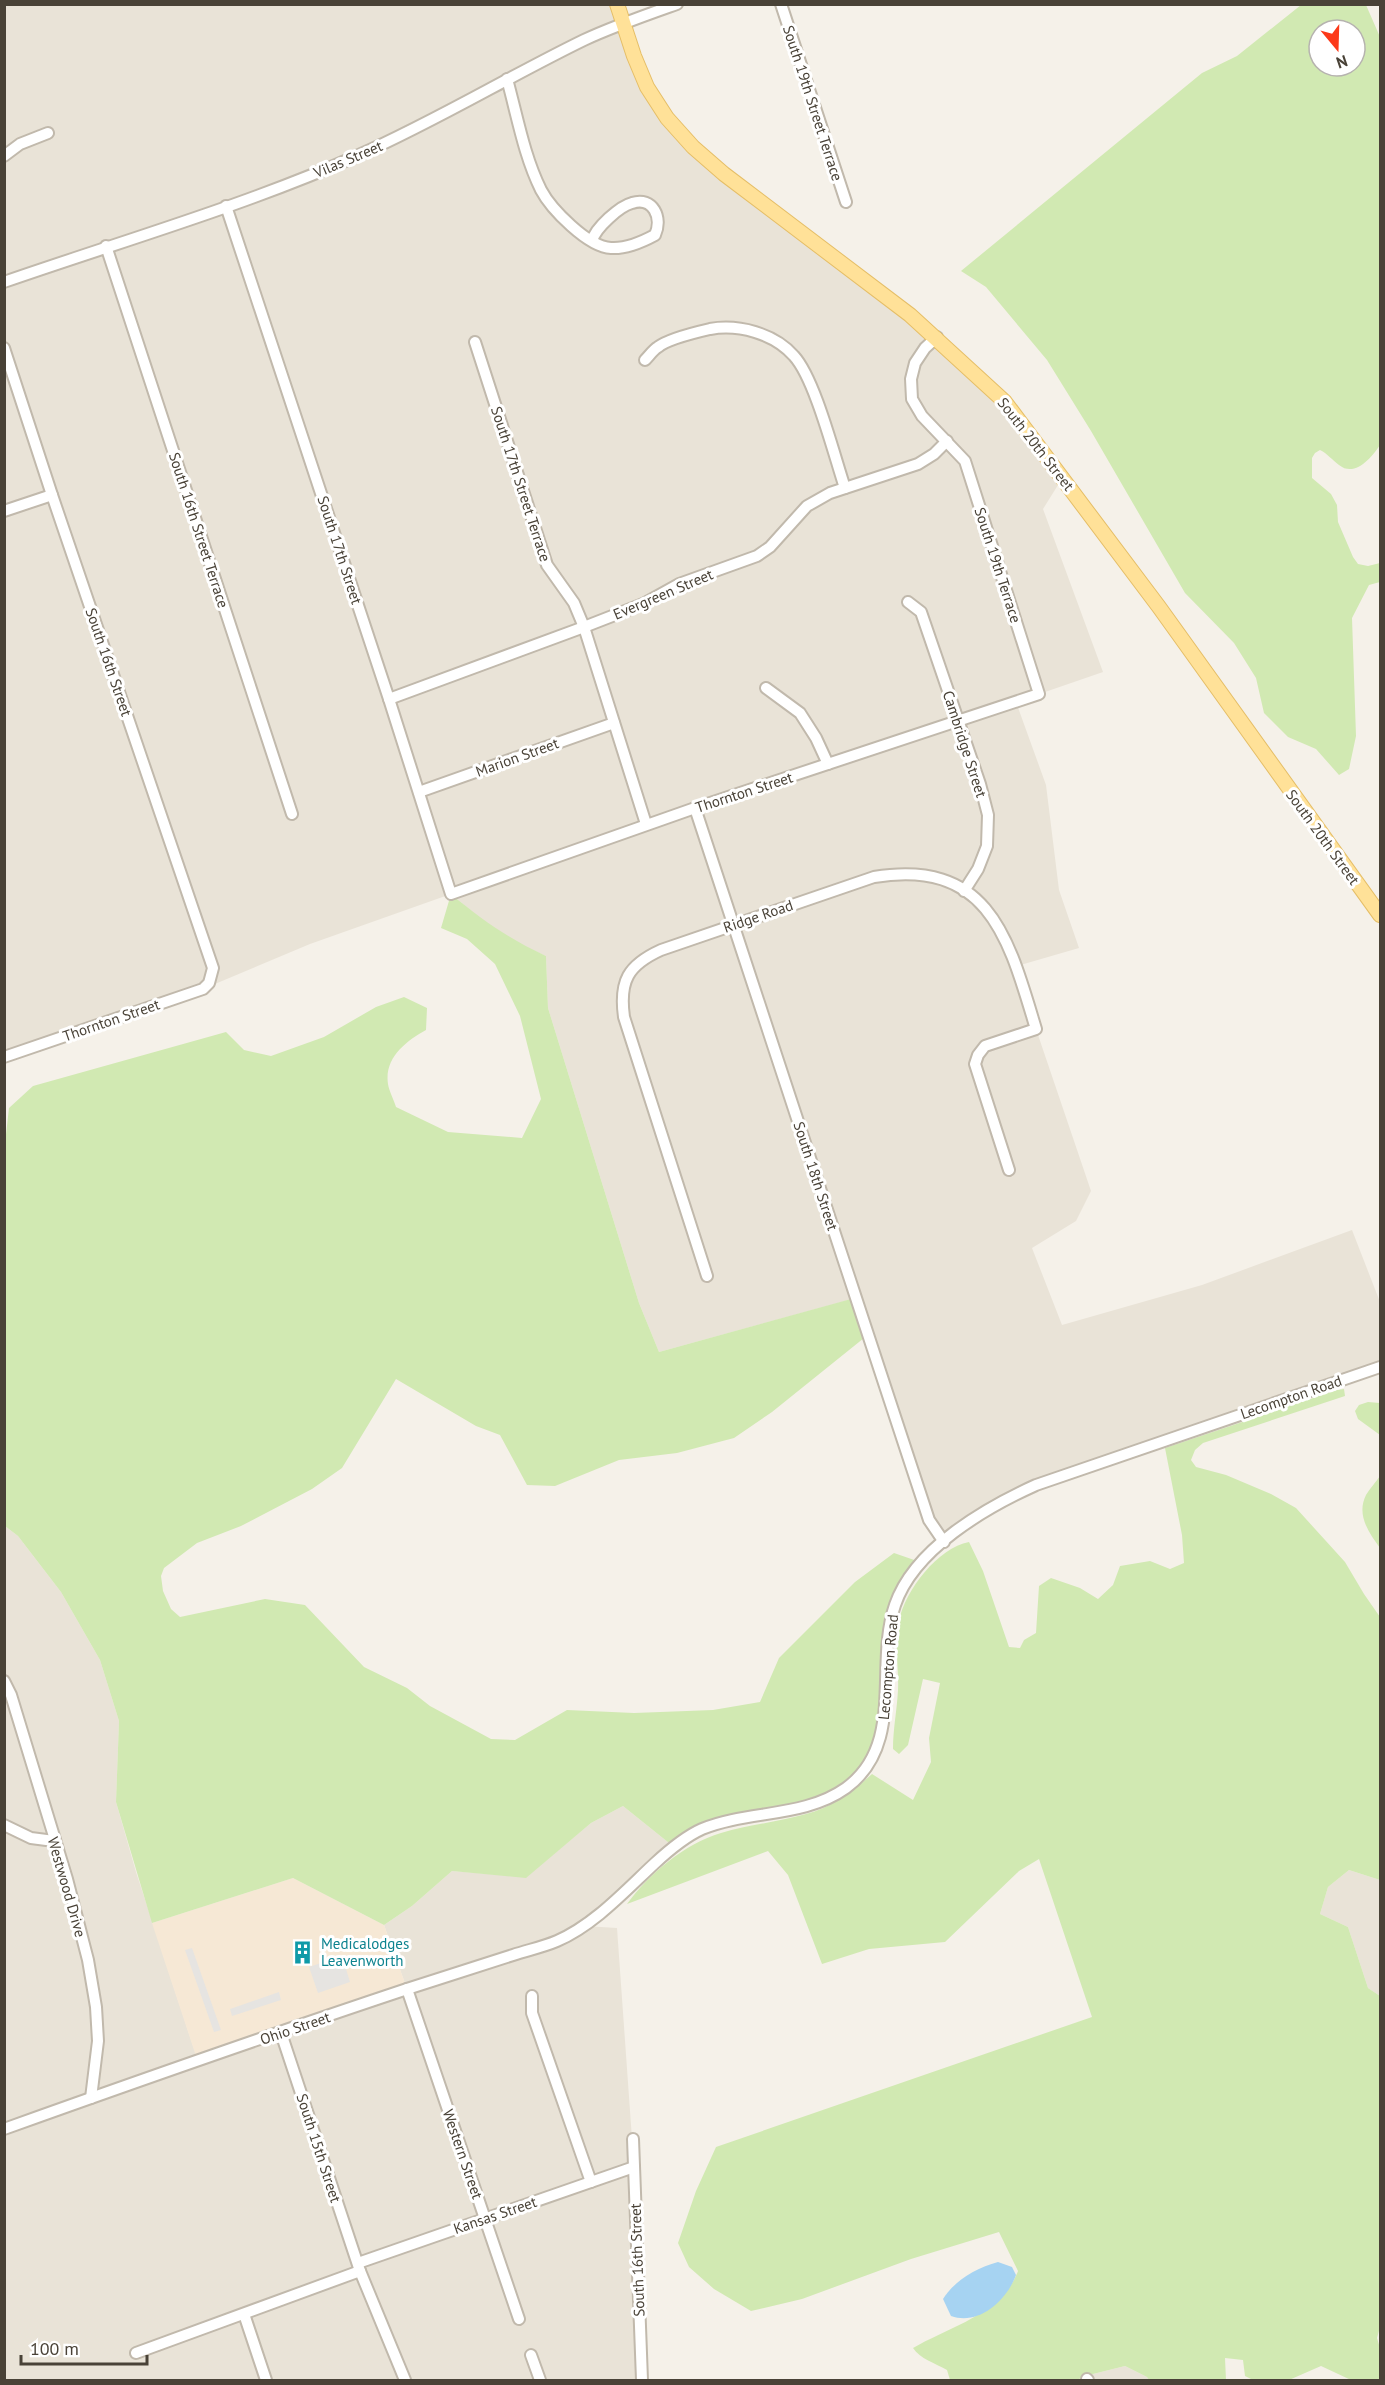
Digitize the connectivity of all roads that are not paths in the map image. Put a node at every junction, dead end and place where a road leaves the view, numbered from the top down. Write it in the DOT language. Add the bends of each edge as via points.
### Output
graph roads {
  1 [pos="617,4"];
  2 [pos="677,4"];
  3 [pos="781,4"];
  4 [pos="624,24"];
  5 [pos="507,79"];
  6 [pos="48,133"];
  7 [pos="4,156"];
  8 [pos="846,202"];
  9 [pos="225,206"];
  10 [pos="592,241"];
  11 [pos="106,246"];
  12 [pos="4,282"];
  13 [pos="937,337"];
  14 [pos="475,342"];
  15 [pos="4,348"];
  16 [pos="645,360"];
  17 [pos="947,441"];
  18 [pos="845,488"];
  19 [pos="52,495"];
  20 [pos="4,512"];
  21 [pos="908,602"];
  22 [pos="584,627"];
  23 [pos="766,688"];
  24 [pos="1038,694"];
  25 [pos="389,699"];
  26 [pos="957,722"];
  27 [pos="614,723"];
  28 [pos="828,764"];
  29 [pos="420,792"];
  30 [pos="695,808"];
  31 [pos="292,814"];
  32 [pos="646,824"];
  33 [pos="964,891"];
  34 [pos="451,894"];
  35 [pos="1380,915"];
  36 [pos="735,924"];
  37 [pos="212,976"];
  38 [pos="4,1056"];
  39 [pos="1009,1170"];
  40 [pos="707,1276"];
  41 [pos="1380,1367"];
  42 [pos="944,1542"];
  43 [pos="4,1681"];
  44 [pos="4,1825"];
  45 [pos="54,1841"];
  46 [pos="584,1926"];
  47 [pos="407,1989"];
  48 [pos="532,1996"];
  49 [pos="281,2032"];
  50 [pos="91,2098"];
  51 [pos="4,2129"];
  52 [pos="633,2139"];
  53 [pos="634,2167"];
  54 [pos="591,2182"];
  55 [pos="485,2218"];
  56 [pos="359,2267"];
  57 [pos="244,2314"];
  58 [pos="519,2319"];
  59 [pos="136,2353"];
  60 [pos="531,2355"];
  61 [pos="266,2380"];
  62 [pos="405,2380"];
  63 [pos="540,2380"];
  64 [pos="642,2380"];
  1 -- 4 [label="main road, South 20th Street"];
  2 -- 4 [label="street, Vilas Street"];
  3 -- 8 [label="street, South 19th Street Terrace"];
  4 -- 5 [label="street, Vilas Street"];
  4 -- 13 [label="main road, South 20th Street" via="647,87 693,147"];
  5 -- 9 [label="street, Vilas Street" via="366,152"];
  5 -- 10 [label="street" via="542,190 554,208"];
  6 -- 7 [label="street" via="20,144"];
  9 -- 11 [label="street, Vilas Street"];
  9 -- 25 [label="street, South 17th Street"];
  10 -- 10 [label="street" via="610,248 624,247 655,235 657,213 650,204 630,203 594,233"];
  11 -- 12 [label="street, Vilas Street"];
  11 -- 31 [label="street, South 16th Street Terrace"];
  13 -- 17 [label="street" via="915,363 910,379 912,399 922,416"];
  13 -- 35 [label="main road, South 20th Street" via="1005,402 1046,453"];
  14 -- 22 [label="street, South 17th Street Terrace" via="547,565 574,603"];
  15 -- 19 [label="street, South 16th Street"];
  16 -- 18 [label="street" via="659,346 691,334 729,327 756,333 781,345 795,357 809,382"];
  17 -- 18 [label="street, Evergreen Street" via="918,464"];
  17 -- 24 [label="street, South 19th Terrace" via="964,461"];
  18 -- 22 [label="street, Evergreen Street" via="807,506 757,556 679,584 643,604"];
  19 -- 20 [label="street"];
  19 -- 37 [label="street, South 16th Street" via="213,968"];
  21 -- 26 [label="street, Cambridge Street" via="921,612"];
  22 -- 25 [label="street, Evergreen Street"];
  22 -- 27 [label="street, South 17th Street Terrace"];
  23 -- 28 [label="street" via="800,713"];
  24 -- 26 [label="street, Thornton Street"];
  25 -- 29 [label="street, South 17th Street"];
  26 -- 28 [label="street, Thornton Street"];
  26 -- 33 [label="street, Cambridge Street" via="987,815 987,846"];
  27 -- 29 [label="street, Marion Street"];
  27 -- 32 [label="street, South 17th Street Terrace"];
  28 -- 30 [label="street, Thornton Street"];
  29 -- 34 [label="street, South 17th Street"];
  30 -- 32 [label="street, Thornton Street"];
  30 -- 36 [label="street, South 18th Street"];
  32 -- 34 [label="street, Thornton Street"];
  33 -- 36 [label="street, Ridge Road" via="928,876 892,874"];
  33 -- 39 [label="street, Ridge Road" via="989,911 1001,929 1036,1029 985,1046 975,1064"];
  36 -- 40 [label="street, Ridge Road" via="641,959 627,975 621,996 624,1017"];
  36 -- 42 [label="street, South 18th Street" via="929,1520"];
  37 -- 38 [label="street, Thornton Street" via="203,989"];
  41 -- 42 [label="street, Lecompton Road" via="1036,1485 1007,1498"];
  42 -- 46 [label="street, Lecompton Road" via="920,1562 896,1602 889,1623 880,1743 862,1773 846,1788 810,1805 701,1829 674,1847"];
  43 -- 45 [label="street, Westwood Drive"];
  44 -- 45 [label="street" via="31,1838"];
  45 -- 50 [label="street, Westwood Drive" via="68,1879 96,2007 98,2041"];
  46 -- 47 [label="street, Ohio Street" via="558,1941"];
  47 -- 49 [label="street, Ohio Street"];
  47 -- 55 [label="street, Western Street"];
  48 -- 54 [label="street" via="532,2013"];
  49 -- 50 [label="street, Ohio Street"];
  49 -- 56 [label="street, South 15th Street"];
  50 -- 51 [label="street, Ohio Street"];
  52 -- 53 [label="street, South 16th Street"];
  53 -- 54 [label="street, Kansas Street"];
  53 -- 64 [label="street, South 16th Street"];
  54 -- 55 [label="street, Kansas Street"];
  55 -- 56 [label="street, Kansas Street"];
  55 -- 58 [label="street, Western Street"];
  56 -- 57 [label="street, Kansas Street"];
  56 -- 62 [label="street, South 15th Street"];
  57 -- 59 [label="street, Kansas Street"];
  57 -- 61 [label="street"];
  60 -- 63 [label="street"];
}
